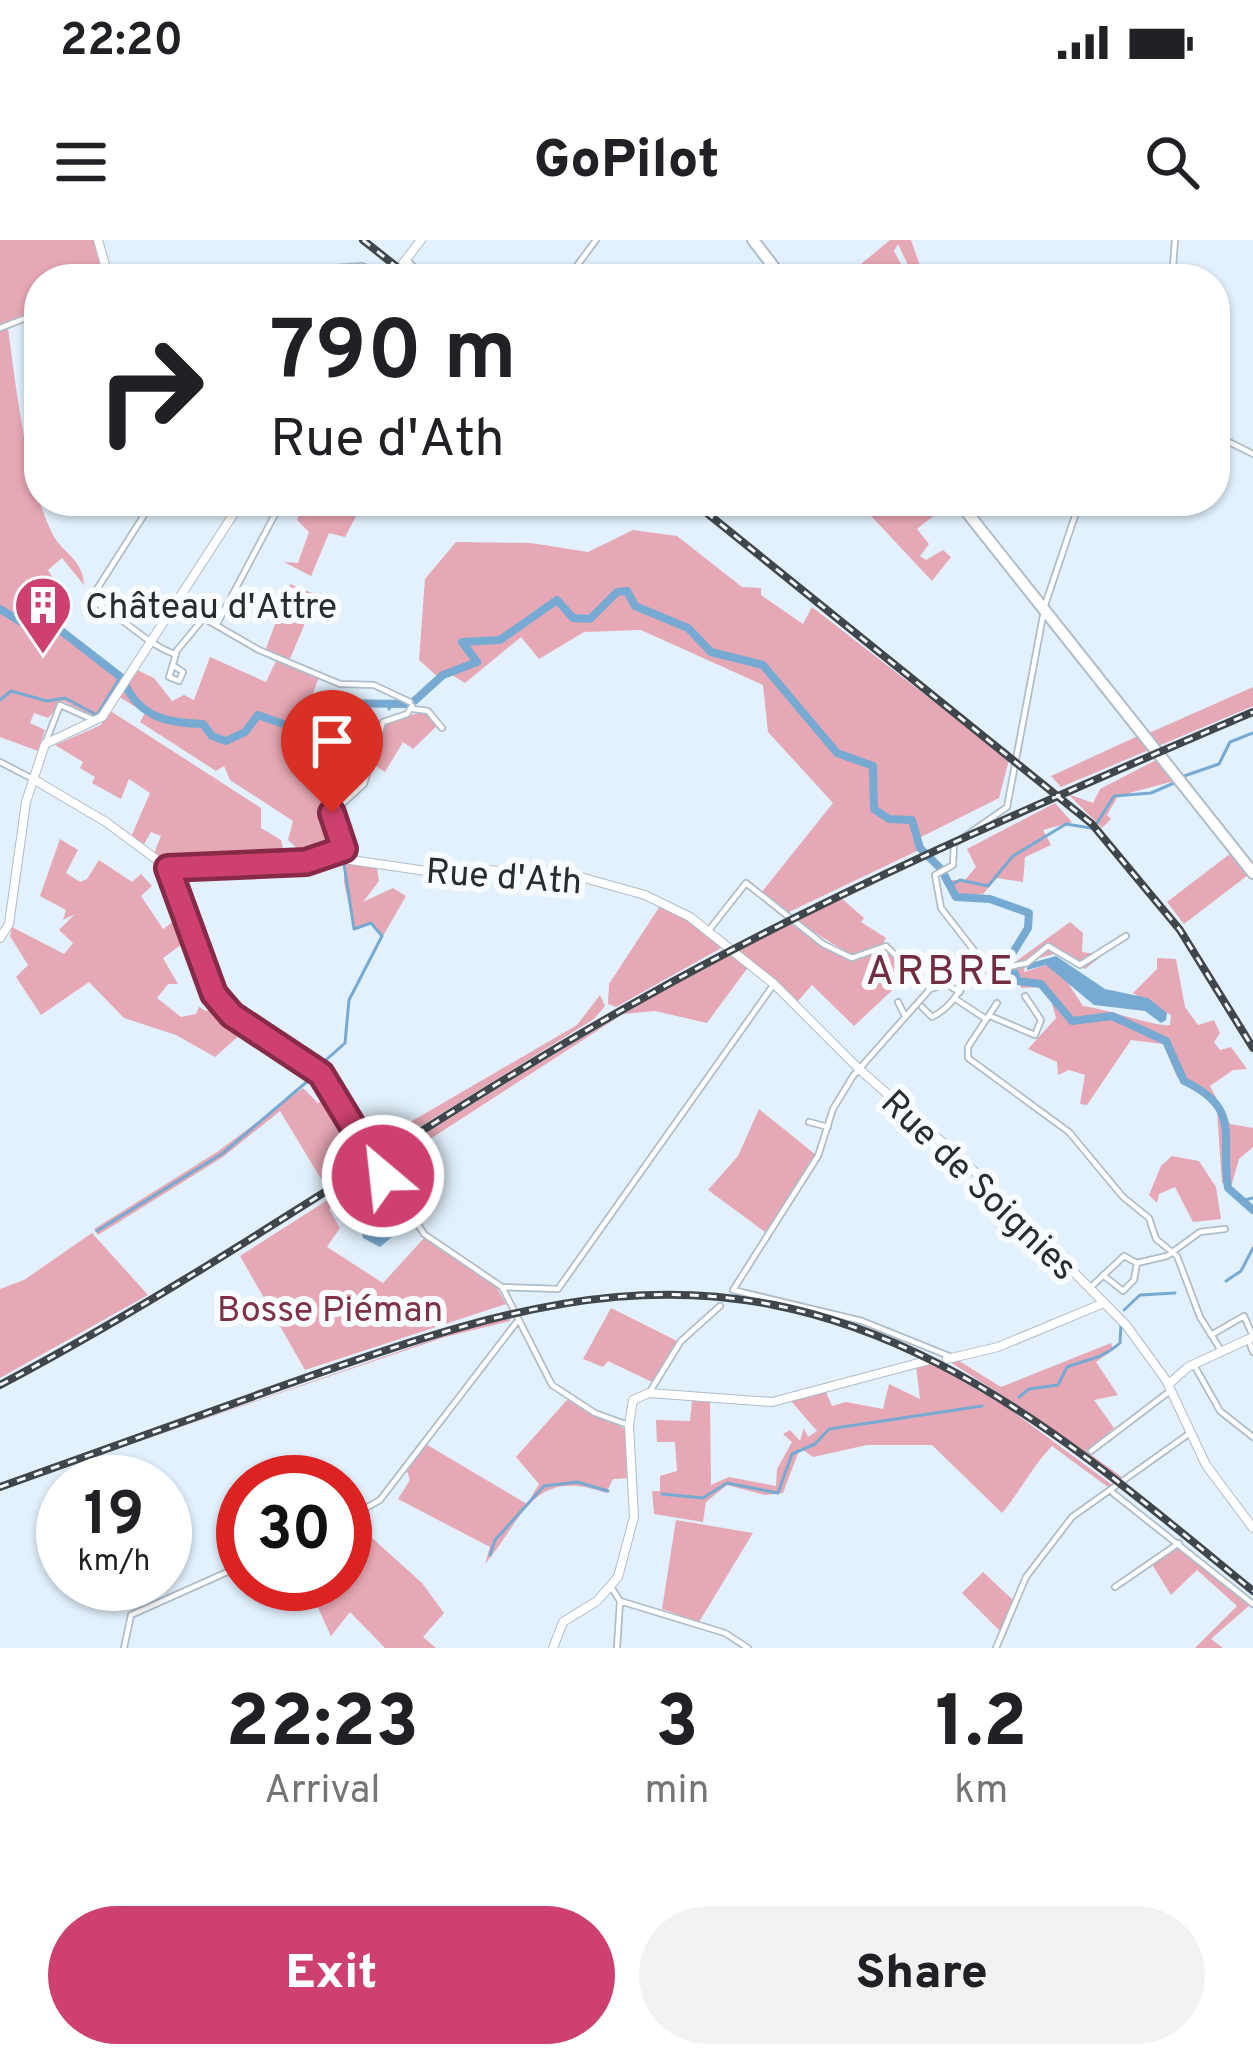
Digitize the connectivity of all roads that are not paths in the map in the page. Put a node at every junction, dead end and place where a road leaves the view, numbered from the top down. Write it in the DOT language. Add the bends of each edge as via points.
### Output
graph roads {
  1 [pos="421,240"];
  2 [pos="753,240"];
  3 [pos="406,259"];
  4 [pos="402,264"];
  5 [pos="410,264"];
  6 [pos="771,264"];
  7 [pos="143,516"];
  8 [pos="232,516"];
  9 [pos="274,516"];
  10 [pos="970,516"];
  11 [pos="1075,516"];
  12 [pos="176,602"];
  13 [pos="1044,610"];
  14 [pos="203,619"];
  15 [pos="218,622"];
  16 [pos="149,644"];
  17 [pos="176,654"];
  18 [pos="173,666"];
  19 [pos="411,706"];
  20 [pos="95,721"];
  21 [pos="442,728"];
  22 [pos="45,744"];
  23 [pos="0,762"];
  24 [pos="33,779"];
  25 [pos="344,849"];
  26 [pos="319,860"];
  27 [pos="361,862"];
  28 [pos="168,868"];
  29 [pos="1253,873"];
  30 [pos="645,895"];
  31 [pos="708,930"];
  32 [pos="1126,936"];
  33 [pos="0,938"];
  34 [pos="982,964"];
  35 [pos="774,984"];
  36 [pos="930,989"];
  37 [pos="959,996"];
  38 [pos="1025,996"];
  39 [pos="898,1002"];
  40 [pos="997,1003"];
  41 [pos="920,1006"];
  42 [pos="905,1016"];
  43 [pos="987,1017"];
  44 [pos="859,1069"];
  45 [pos="809,1122"];
  46 [pos="828,1127"];
  47 [pos="1225,1229"];
  48 [pos="1172,1252"];
  49 [pos="1137,1263"];
  50 [pos="1103,1275"];
  51 [pos="502,1287"];
  52 [pos="1089,1289"];
  53 [pos="1104,1303"];
  54 [pos="720,1306"];
  55 [pos="517,1321"];
  56 [pos="1211,1335"];
  57 [pos="1251,1338"];
  58 [pos="1222,1352"];
  59 [pos="1253,1352"];
  60 [pos="950,1358"];
  61 [pos="926,1361"];
  62 [pos="1194,1365"];
  63 [pos="1169,1384"];
  64 [pos="649,1393"];
  65 [pos="1253,1421"];
  66 [pos="629,1425"];
  67 [pos="1245,1427"];
  68 [pos="1190,1433"];
  69 [pos="1253,1437"];
  70 [pos="1091,1451"];
  71 [pos="1114,1493"];
  72 [pos="372,1506"];
  73 [pos="1253,1528"];
  74 [pos="1179,1543"];
  75 [pos="216,1577"];
  76 [pos="611,1587"];
  77 [pos="1115,1588"];
  78 [pos="620,1601"];
  79 [pos="1253,1604"];
  80 [pos="124,1648"];
  81 [pos="553,1648"];
  82 [pos="617,1648"];
  83 [pos="748,1648"];
  84 [pos="996,1648"];
  1 -- 3 [label="street"];
  2 -- 6 [label="main road"];
  3 -- 4 [label="street"];
  3 -- 5 [label="street"];
  7 -- 16 [label="street" via="90,600"];
  8 -- 12 [label="street"];
  9 -- 15 [label="street"];
  10 -- 13 [label="main road"];
  11 -- 13 [label="street"];
  12 -- 14 [label="street"];
  12 -- 16 [label="street"];
  13 -- 29 [label="main road"];
  13 -- 34 [label="street" via="1003,813 954,844 954,860 937,874 941,908"];
  14 -- 15 [label="street"];
  14 -- 17 [label="street"];
  15 -- 19 [label="street" via="259,650 332,681 374,685"];
  16 -- 17 [label="street"];
  16 -- 20 [label="street"];
  17 -- 18 [label="street"];
  19 -- 21 [label="street"];
  19 -- 25 [label="street" via="383,722 364,784 330,815"];
  20 -- 22 [label="street"];
  20 -- 22 [label="street" via="60,705"];
  22 -- 24 [label="street"];
  23 -- 24 [label="street"];
  24 -- 28 [label="street"];
  24 -- 33 [label="street"];
  25 -- 26 [label="street, Rue d'Ath"];
  25 -- 27 [label="street, Rue d'Ath"];
  26 -- 27 [label="street, Rue d'Ath"];
  26 -- 28 [label="street, Rue d'Ath"];
  27 -- 30 [label="street, Rue d'Ath" via="577,876"];
  28 -- 51 [label="street" via="214,994 232,1015 321,1074 424,1234"];
  30 -- 31 [label="street, Rue de Soignies"];
  31 -- 35 [label="street, Rue de Soignies"];
  31 -- 36 [label="street" via="746,883 823,944 858,959 886,946"];
  32 -- 34 [label="street" via="1080,965 1048,946 991,973"];
  34 -- 37 [label="street"];
  35 -- 44 [label="street, Rue de Soignies"];
  35 -- 51 [label="street" via="558,1289"];
  36 -- 37 [label="street" via="946,984"];
  36 -- 41 [label="street"];
  37 -- 41 [label="street" via="933,1018"];
  37 -- 43 [label="street"];
  38 -- 43 [label="street" via="1042,1023 1035,1035"];
  39 -- 42 [label="street"];
  40 -- 43 [label="street"];
  41 -- 42 [label="street"];
  42 -- 44 [label="street"];
  43 -- 48 [label="street" via="968,1058 1075,1137"];
  44 -- 46 [label="street"];
  44 -- 52 [label="street, Rue de Soignies" via="965,1162"];
  45 -- 46 [label="street"];
  46 -- 60 [label="street" via="733,1291 862,1321"];
  47 -- 48 [label="street" via="1200,1232"];
  48 -- 49 [label="street"];
  48 -- 56 [label="street"];
  49 -- 50 [label="street" via="1124,1256"];
  49 -- 50 [label="street" via="1123,1291"];
  50 -- 52 [label="street"];
  51 -- 55 [label="street"];
  52 -- 53 [label="street, Rue de Soignies"];
  53 -- 60 [label="street"];
  53 -- 63 [label="street, Rue de Soignies"];
  54 -- 64 [label="street" via="689,1332"];
  55 -- 66 [label="street" via="552,1385"];
  55 -- 72 [label="street"];
  56 -- 57 [label="street" via="1244,1316"];
  56 -- 58 [label="street"];
  57 -- 58 [label="street"];
  57 -- 59 [label="street"];
  58 -- 62 [label="street"];
  61 -- 64 [label="street" via="772,1402"];
  62 -- 63 [label="street"];
  62 -- 67 [label="street" via="1214,1404"];
  63 -- 68 [label="street, Rue de Soignies"];
  63 -- 70 [label="street"];
  64 -- 66 [label="street" via="632,1402"];
  65 -- 67 [label="street"];
  66 -- 76 [label="street" via="634,1517"];
  67 -- 69 [label="street"];
  68 -- 71 [label="street"];
  68 -- 73 [label="street, Rue de Soignies"];
  71 -- 74 [label="street"];
  71 -- 84 [label="street" via="1072,1517 1026,1577"];
  74 -- 77 [label="street"];
  74 -- 79 [label="street"];
  75 -- 80 [label="street" via="131,1615"];
  76 -- 78 [label="street"];
  76 -- 81 [label="street" via="563,1622"];
  78 -- 82 [label="street"];
  78 -- 83 [label="street" via="725,1633"];
}
